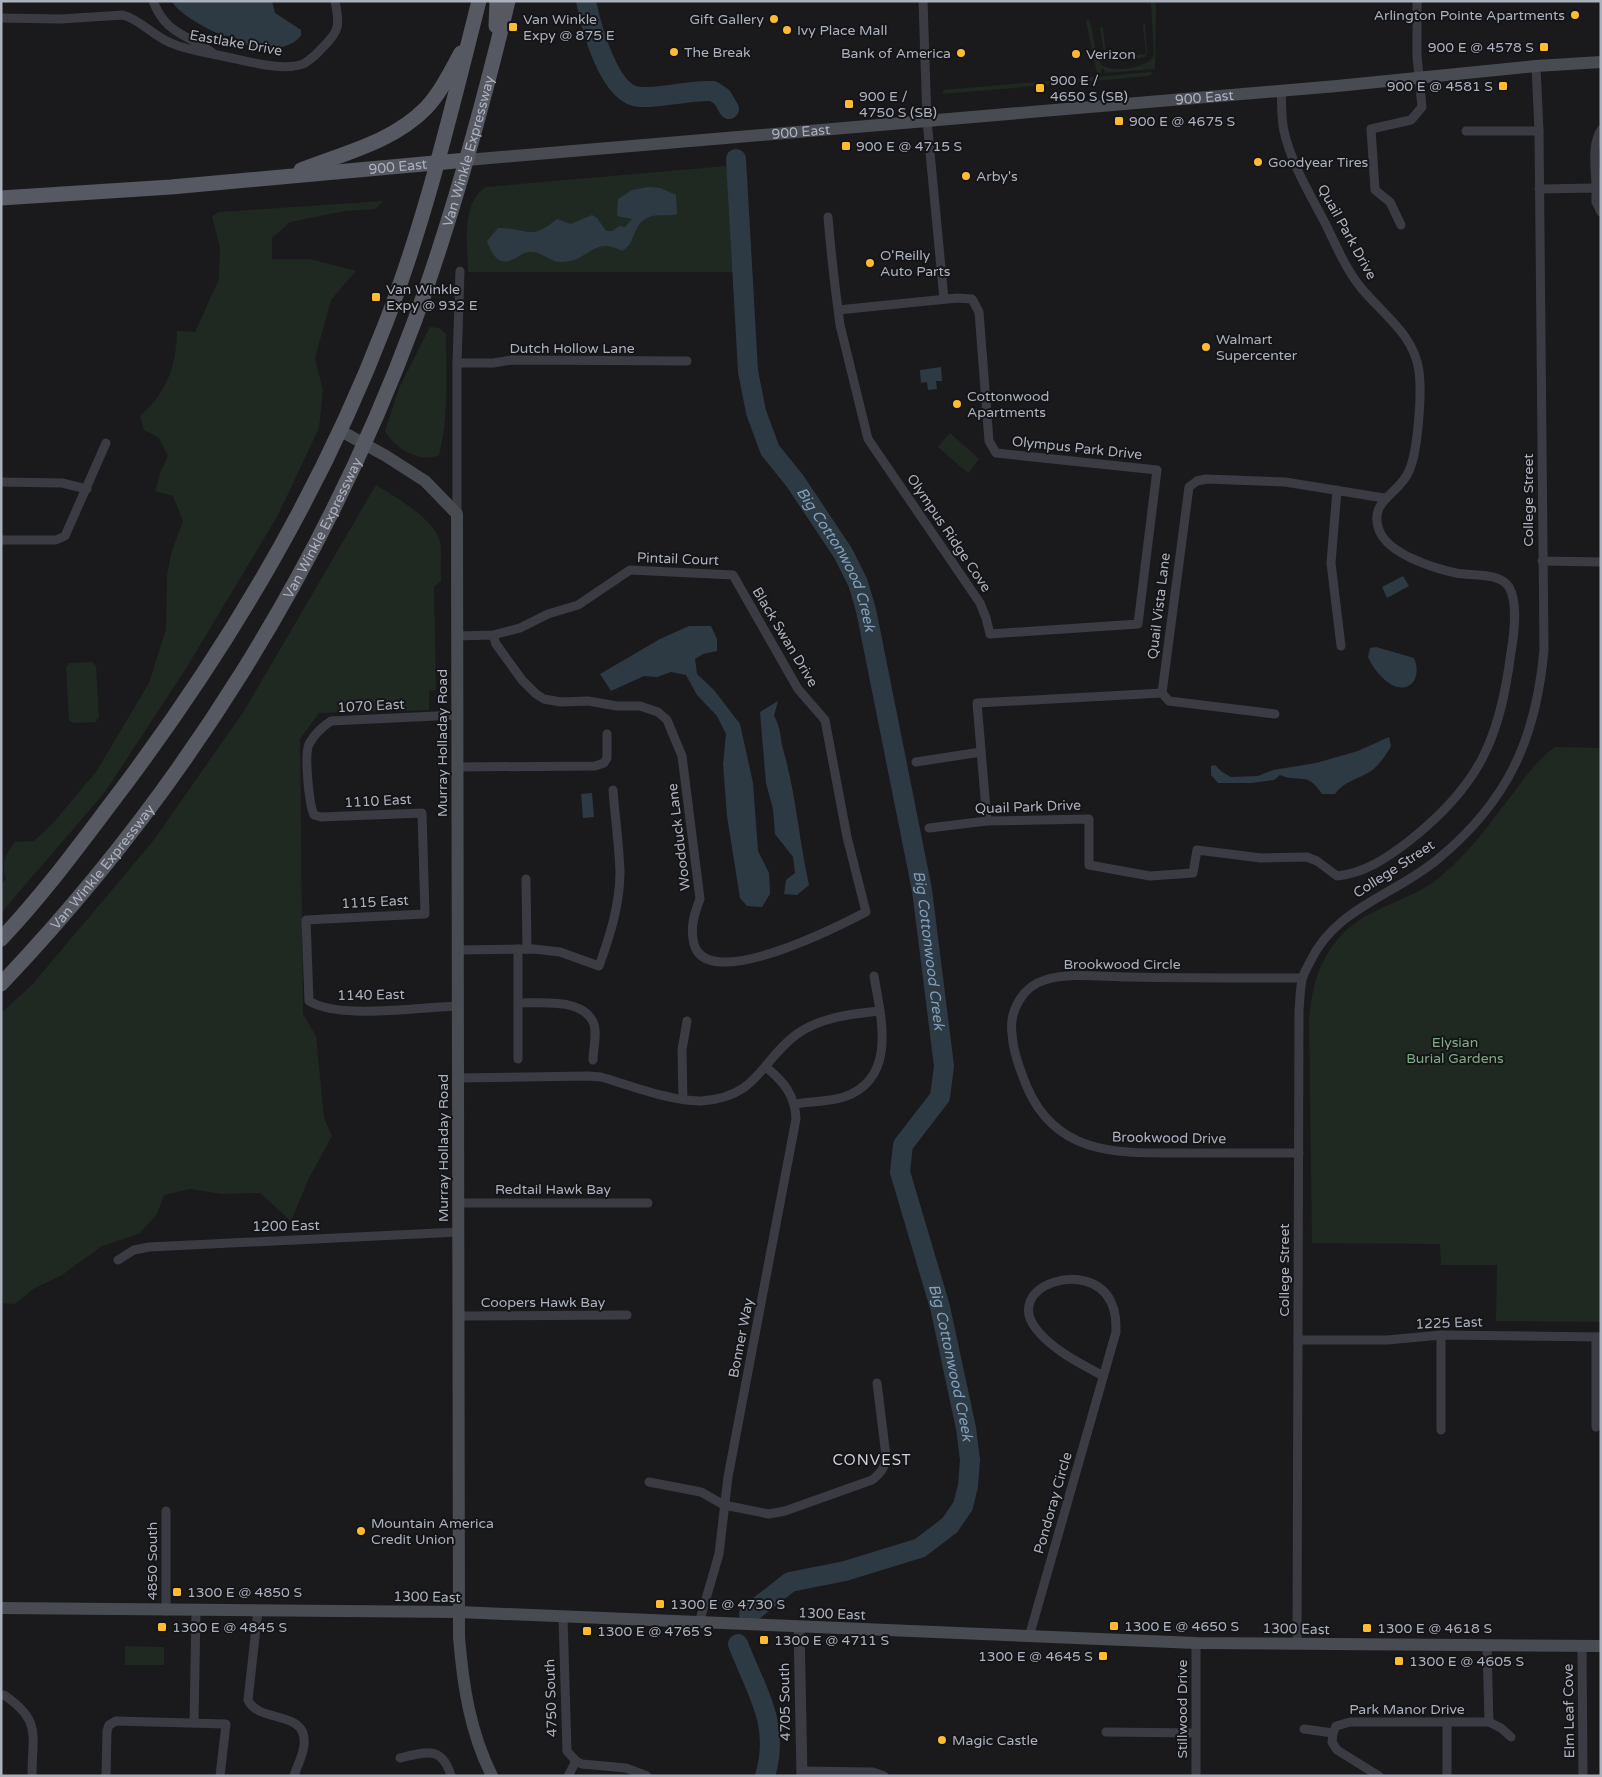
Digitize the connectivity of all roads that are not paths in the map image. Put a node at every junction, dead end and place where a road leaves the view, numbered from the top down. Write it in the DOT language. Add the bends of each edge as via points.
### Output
graph roads {
  1 [pos="153,1"];
  2 [pos="334,1"];
  3 [pos="479,1"];
  4 [pos="497,1"];
  5 [pos="508,1"];
  6 [pos="924,1"];
  7 [pos="1417,1"];
  8 [pos="1,18"];
  9 [pos="469,40"];
  10 [pos="496,52"];
  11 [pos="214,54"];
  12 [pos="1601,62"];
  13 [pos="1536,66"];
  14 [pos="1420,78"];
  15 [pos="1280,90"];
  16 [pos="926,121"];
  17 [pos="1601,130"];
  18 [pos="1466,131"];
  19 [pos="1539,131"];
  20 [pos="467,160"];
  21 [pos="439,163"];
  22 [pos="281,178"];
  23 [pos="1596,188"];
  24 [pos="1540,189"];
  25 [pos="1,198"];
  26 [pos="1601,212"];
  27 [pos="828,217"];
  28 [pos="1401,224"];
  29 [pos="460,272"];
  30 [pos="944,299"];
  31 [pos="838,310"];
  32 [pos="687,361"];
  33 [pos="457,363"];
  34 [pos="341,431"];
  35 [pos="364,442"];
  36 [pos="106,443"];
  37 [pos="1,482"];
  38 [pos="87,489"];
  39 [pos="1337,490"];
  40 [pos="1384,498"];
  41 [pos="457,514"];
  42 [pos="1,540"];
  43 [pos="1542,561"];
  44 [pos="1601,562"];
  45 [pos="733,575"];
  46 [pos="1138,624"];
  47 [pos="493,635"];
  48 [pos="457,636"];
  49 [pos="1341,646"];
  50 [pos="1162,693"];
  51 [pos="817,711"];
  52 [pos="1275,714"];
  53 [pos="457,715"];
  54 [pos="607,734"];
  55 [pos="981,752"];
  56 [pos="916,762"];
  57 [pos="457,767"];
  58 [pos="613,790"];
  59 [pos="314,815"];
  60 [pos="988,821"];
  61 [pos="929,828"];
  62 [pos="424,865"];
  63 [pos="526,879"];
  64 [pos="306,920"];
  65 [pos="1,938"];
  66 [pos="522,949"];
  67 [pos="458,950"];
  68 [pos="874,976"];
  69 [pos="1302,978"];
  70 [pos="1,984"];
  71 [pos="518,1003"];
  72 [pos="458,1006"];
  73 [pos="880,1010"];
  74 [pos="687,1021"];
  75 [pos="518,1059"];
  76 [pos="593,1060"];
  77 [pos="766,1068"];
  78 [pos="1019,1068"];
  79 [pos="458,1078"];
  80 [pos="683,1100"];
  81 [pos="795,1104"];
  82 [pos="1299,1152"];
  83 [pos="648,1202"];
  84 [pos="458,1203"];
  85 [pos="458,1232"];
  86 [pos="118,1260"];
  87 [pos="628,1315"];
  88 [pos="458,1316"];
  89 [pos="1442,1335"];
  90 [pos="1598,1337"];
  91 [pos="1298,1340"];
  92 [pos="1103,1376"];
  93 [pos="877,1383"];
  94 [pos="1596,1428"];
  95 [pos="1442,1430"];
  96 [pos="649,1482"];
  97 [pos="724,1505"];
  98 [pos="166,1511"];
  99 [pos="1,1608"];
  100 [pos="196,1610"];
  101 [pos="258,1610"];
  102 [pos="166,1611"];
  103 [pos="459,1612"];
  104 [pos="563,1617"];
  105 [pos="699,1623"];
  106 [pos="799,1627"];
  107 [pos="1029,1637"];
  108 [pos="1196,1643"];
  109 [pos="1297,1644"];
  110 [pos="1487,1646"];
  111 [pos="1582,1646"];
  112 [pos="1601,1646"];
  113 [pos="4,1695"];
  114 [pos="1447,1722"];
  115 [pos="1489,1722"];
  116 [pos="194,1723"];
  117 [pos="1304,1729"];
  118 [pos="1106,1732"];
  119 [pos="1196,1733"];
  120 [pos="1333,1733"];
  121 [pos="1511,1737"];
  122 [pos="400,1758"];
  123 [pos="576,1761"];
  124 [pos="450,1773"];
  125 [pos="802,1773"];
  126 [pos="32,1776"];
  127 [pos="106,1776"];
  128 [pos="220,1776"];
  129 [pos="294,1776"];
  130 [pos="492,1776"];
  131 [pos="568,1776"];
  132 [pos="647,1776"];
  133 [pos="884,1776"];
  134 [pos="1196,1776"];
  135 [pos="1379,1776"];
  136 [pos="1447,1776"];
  137 [pos="1583,1776"];
  1 -- 11 [label="street" via="164,23"];
  2 -- 11 [label="street, Eastlake Drive" via="338,27 335,35 303,64 264,64"];
  3 -- 9 [label="main road, Van Winkle Expressway"];
  4 -- 10 [label="main road"];
  5 -- 10 [label="main road, Van Winkle Expressway"];
  6 -- 16 [label="street"];
  7 -- 14 [label="street"];
  8 -- 11 [label="street, Eastlake Drive" via="123,15 170,43"];
  9 -- 21 [label="main road, Van Winkle Expressway"];
  9 -- 22 [label="main road" via="435,97 410,123 389,136"];
  10 -- 20 [label="main road, Van Winkle Expressway"];
  12 -- 13 [label="main road, 900 East"];
  13 -- 14 [label="main road, 900 East"];
  13 -- 19 [label="street, College Street"];
  14 -- 15 [label="main road, 900 East"];
  14 -- 28 [label="street" via="1423,102 1420,112 1411,120 1371,128 1375,190 1390,202"];
  15 -- 16 [label="main road, 900 East"];
  15 -- 40 [label="street, Quail Park Drive" via="1284,131 1294,163 1349,270 1362,289 1400,328 1419,369 1417,425 1411,467 1405,480"];
  16 -- 20 [label="main road, 900 East"];
  16 -- 30 [label="street"];
  17 -- 23 [label="street" via="1596,143"];
  18 -- 19 [label="street"];
  19 -- 24 [label="street, College Street"];
  20 -- 21 [label="main road, 900 East"];
  20 -- 35 [label="main road, Van Winkle Expressway" via="414,320"];
  21 -- 22 [label="main road, 900 East"];
  21 -- 34 [label="main road, Van Winkle Expressway" via="386,323"];
  22 -- 25 [label="main road, 900 East"];
  23 -- 24 [label="street"];
  23 -- 26 [label="street" via="1596,202"];
  24 -- 43 [label="street, College Street"];
  27 -- 31 [label="street, Olympus Ridge Cove"];
  29 -- 33 [label="street, Murray Holladay Road"];
  30 -- 31 [label="street"];
  30 -- 46 [label="street, Olympus Park Drive" via="972,299 979,312 989,441 996,453 1157,470"];
  31 -- 46 [label="street, Olympus Ridge Cove" via="868,439 980,603 990,634"];
  32 -- 33 [label="street, Dutch Hollow Lane" via="512,360"];
  33 -- 41 [label="street, Murray Holladay Road"];
  34 -- 35 [label="main road"];
  34 -- 65 [label="main road, Van Winkle Expressway" via="277,554 206,670 56,877"];
  35 -- 41 [label="main road" via="425,481"];
  35 -- 70 [label="main road, Van Winkle Expressway" via="281,608 200,737 154,804 105,866"];
  36 -- 38 [label="street"];
  37 -- 38 [label="street" via="62,482"];
  38 -- 42 [label="street" via="64,537 56,540"];
  39 -- 40 [label="street, Quail Vista Lane"];
  39 -- 49 [label="street" via="1330,563"];
  39 -- 50 [label="street, Quail Vista Lane" via="1285,482 1206,479 1189,487"];
  40 -- 60 [label="street, Quail Park Drive" via="1377,512 1377,523 1380,532 1396,550 1431,567 1499,579 1508,586 1512,598 1513,637 1507,685 1495,728 1468,784 1446,811 1391,855 1355,874 1337,876 1307,857 1261,858 1197,850 1193,872 1150,876 1089,865 1089,819"];
  41 -- 48 [label="main road, Murray Holladay Road"];
  43 -- 44 [label="street"];
  43 -- 69 [label="street, College Street" via="1544,650 1541,682 1531,726 1508,779 1484,814 1437,860 1338,924 1322,940"];
  45 -- 47 [label="street, Pintail Court" via="630,570 578,605"];
  45 -- 51 [label="street, Black Swan Drive" via="798,689"];
  47 -- 48 [label="street, Pintail Court"];
  47 -- 51 [label="street, Woodduck Lane" via="522,680 544,699 640,706 658,712 667,720 682,756 686,779 700,899 694,912 692,934 697,953 704,959 741,960 788,949 866,912 847,837 825,720"];
  48 -- 53 [label="main road, Murray Holladay Road"];
  50 -- 52 [label="street" via="1169,701"];
  50 -- 55 [label="street" via="977,703"];
  53 -- 57 [label="main road, Murray Holladay Road"];
  53 -- 59 [label="street, 1070 East" via="331,721 308,746 308,790"];
  54 -- 57 [label="street" via="607,758 595,766"];
  55 -- 56 [label="street"];
  55 -- 60 [label="street"];
  57 -- 67 [label="main road, Murray Holladay Road"];
  58 -- 66 [label="street" via="619,889 599,966 560,952"];
  59 -- 62 [label="street, 1110 East" via="422,813"];
  60 -- 61 [label="street, Quail Park Drive"];
  62 -- 64 [label="street, 1115 East" via="425,914"];
  63 -- 66 [label="street"];
  64 -- 72 [label="street, 1140 East" via="309,1001 319,1008 345,1012"];
  66 -- 67 [label="street"];
  66 -- 71 [label="street"];
  67 -- 72 [label="main road, Murray Holladay Road"];
  68 -- 73 [label="street"];
  69 -- 78 [label="street, Brookwood Circle" via="1097,977 1044,980 1021,997 1013,1011 1012,1043"];
  69 -- 82 [label="street, College Street"];
  71 -- 75 [label="street"];
  71 -- 76 [label="street" via="567,1003 587,1014 595,1029"];
  72 -- 79 [label="main road, Murray Holladay Road"];
  73 -- 77 [label="street" via="834,1017 808,1027 785,1044"];
  73 -- 81 [label="street" via="882,1050 875,1073 866,1084 843,1098"];
  74 -- 80 [label="street" via="682,1050"];
  77 -- 80 [label="street" via="741,1089 723,1096 699,1101"];
  77 -- 81 [label="street, Bonner Way" via="787,1086"];
  78 -- 82 [label="street, Brookwood Drive" via="1034,1103 1045,1118 1066,1135 1089,1146 1119,1152"];
  79 -- 80 [label="street" via="594,1076"];
  79 -- 84 [label="main road, Murray Holladay Road"];
  81 -- 97 [label="street, Bonner Way" via="793,1143"];
  82 -- 91 [label="street, College Street"];
  83 -- 84 [label="street, Redtail Hawk Bay"];
  84 -- 85 [label="main road, Murray Holladay Road"];
  85 -- 86 [label="street, 1200 East" via="149,1247 134,1250"];
  85 -- 88 [label="main road, Murray Holladay Road"];
  87 -- 88 [label="street, Coopers Hawk Bay"];
  88 -- 103 [label="main road, Murray Holladay Road"];
  89 -- 90 [label="street, 1225 East"];
  89 -- 91 [label="street, 1225 East" via="1388,1340"];
  89 -- 95 [label="street"];
  90 -- 94 [label="street"];
  91 -- 109 [label="street, College Street"];
  92 -- 92 [label="street, Pondoray Circle" via="1056,1348 1036,1330 1029,1310 1036,1291 1062,1280 1076,1279 1097,1286 1111,1301 1116,1332"];
  92 -- 107 [label="street, Pondoray Circle"];
  93 -- 97 [label="street" via="886,1456 881,1473 872,1480 778,1513"];
  96 -- 97 [label="street" via="701,1492"];
  97 -- 105 [label="street, Bonner Way" via="719,1554"];
  98 -- 102 [label="street, 4850 South"];
  99 -- 102 [label="main road, 1300 East"];
  100 -- 101 [label="main road, 1300 East"];
  100 -- 102 [label="main road, 1300 East"];
  100 -- 116 [label="street"];
  101 -- 103 [label="main road, 1300 East"];
  101 -- 129 [label="street" via="248,1700 258,1712 291,1720 300,1730 304,1746"];
  103 -- 104 [label="main road, 1300 East"];
  103 -- 130 [label="main road, Murray Holladay Road" via="463,1682 472,1725"];
  104 -- 105 [label="main road, 1300 East"];
  104 -- 123 [label="street, 4750 South" via="566,1745"];
  105 -- 106 [label="main road, 1300 East"];
  106 -- 107 [label="main road, 1300 East"];
  106 -- 125 [label="street, 4705 South"];
  107 -- 108 [label="main road, 1300 East"];
  108 -- 109 [label="main road, 1300 East"];
  108 -- 119 [label="street, Stillwood Drive"];
  109 -- 110 [label="main road, 1300 East"];
  110 -- 111 [label="main road, 1300 East"];
  110 -- 115 [label="street"];
  111 -- 112 [label="main road, 1300 East"];
  111 -- 137 [label="street, Elm Leaf Cove"];
  113 -- 126 [label="street" via="22,1708 31,1723"];
  114 -- 115 [label="street, Park Manor Drive"];
  114 -- 120 [label="street, Park Manor Drive" via="1350,1722 1336,1726"];
  114 -- 136 [label="street"];
  115 -- 121 [label="street"];
  116 -- 127 [label="street" via="113,1721 107,1731"];
  116 -- 128 [label="street" via="226,1724"];
  117 -- 120 [label="street"];
  118 -- 119 [label="street"];
  119 -- 134 [label="street, Stillwood Drive"];
  120 -- 135 [label="street" via="1332,1742 1336,1750"];
  122 -- 124 [label="street" via="434,1753 442,1757"];
  123 -- 131 [label="street"];
  123 -- 132 [label="street" via="635,1770"];
  125 -- 133 [label="street" via="873,1772"];
}
